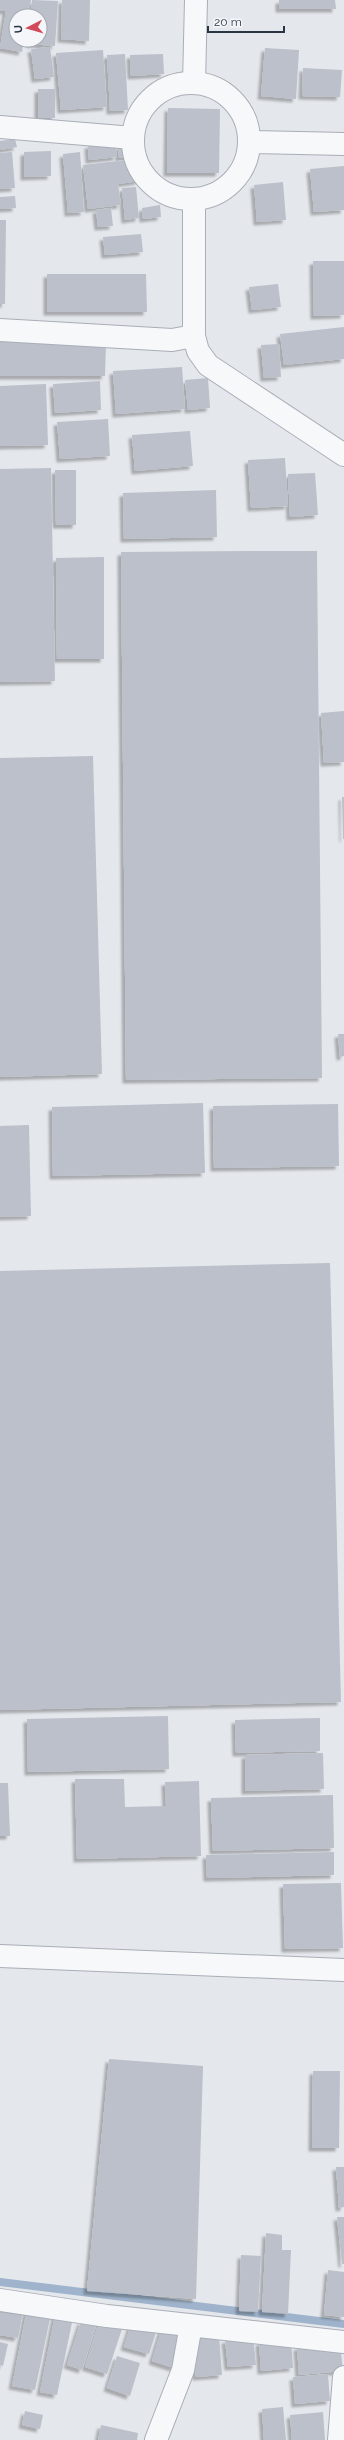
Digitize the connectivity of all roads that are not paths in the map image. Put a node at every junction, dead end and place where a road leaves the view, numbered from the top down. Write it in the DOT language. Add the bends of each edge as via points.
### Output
graph roads {
  1 [pos="196,0"];
  2 [pos="194,83"];
  3 [pos="0,127"];
  4 [pos="133,138"];
  5 [pos="249,142"];
  6 [pos="344,144"];
  7 [pos="194,199"];
  8 [pos="0,330"];
  9 [pos="194,336"];
  10 [pos="344,455"];
  11 [pos="0,1956"];
  12 [pos="344,1970"];
  13 [pos="0,2300"];
  14 [pos="191,2325"];
  15 [pos="344,2342"];
  16 [pos="344,2377"];
  17 [pos="156,2440"];
  18 [pos="339,2440"];
  1 -- 2 [label="street"];
  2 -- 4 [label="street" via="179,84 151,99 139,116"];
  2 -- 5 [label="street" via="218,90 233,102 244,118"];
  3 -- 4 [label="street"];
  4 -- 7 [label="street" via="138,166 146,177 167,194 181,199"];
  5 -- 6 [label="street"];
  5 -- 7 [label="street" via="243,167 237,177 218,193"];
  7 -- 9 [label="street"];
  8 -- 9 [label="street" via="172,340"];
  9 -- 10 [label="street" via="198,351 208,365"];
  11 -- 12 [label="street"];
  13 -- 14 [label="street"];
  14 -- 15 [label="street"];
  14 -- 17 [label="street" via="184,2370"];
  16 -- 18 [label="street"];
}
